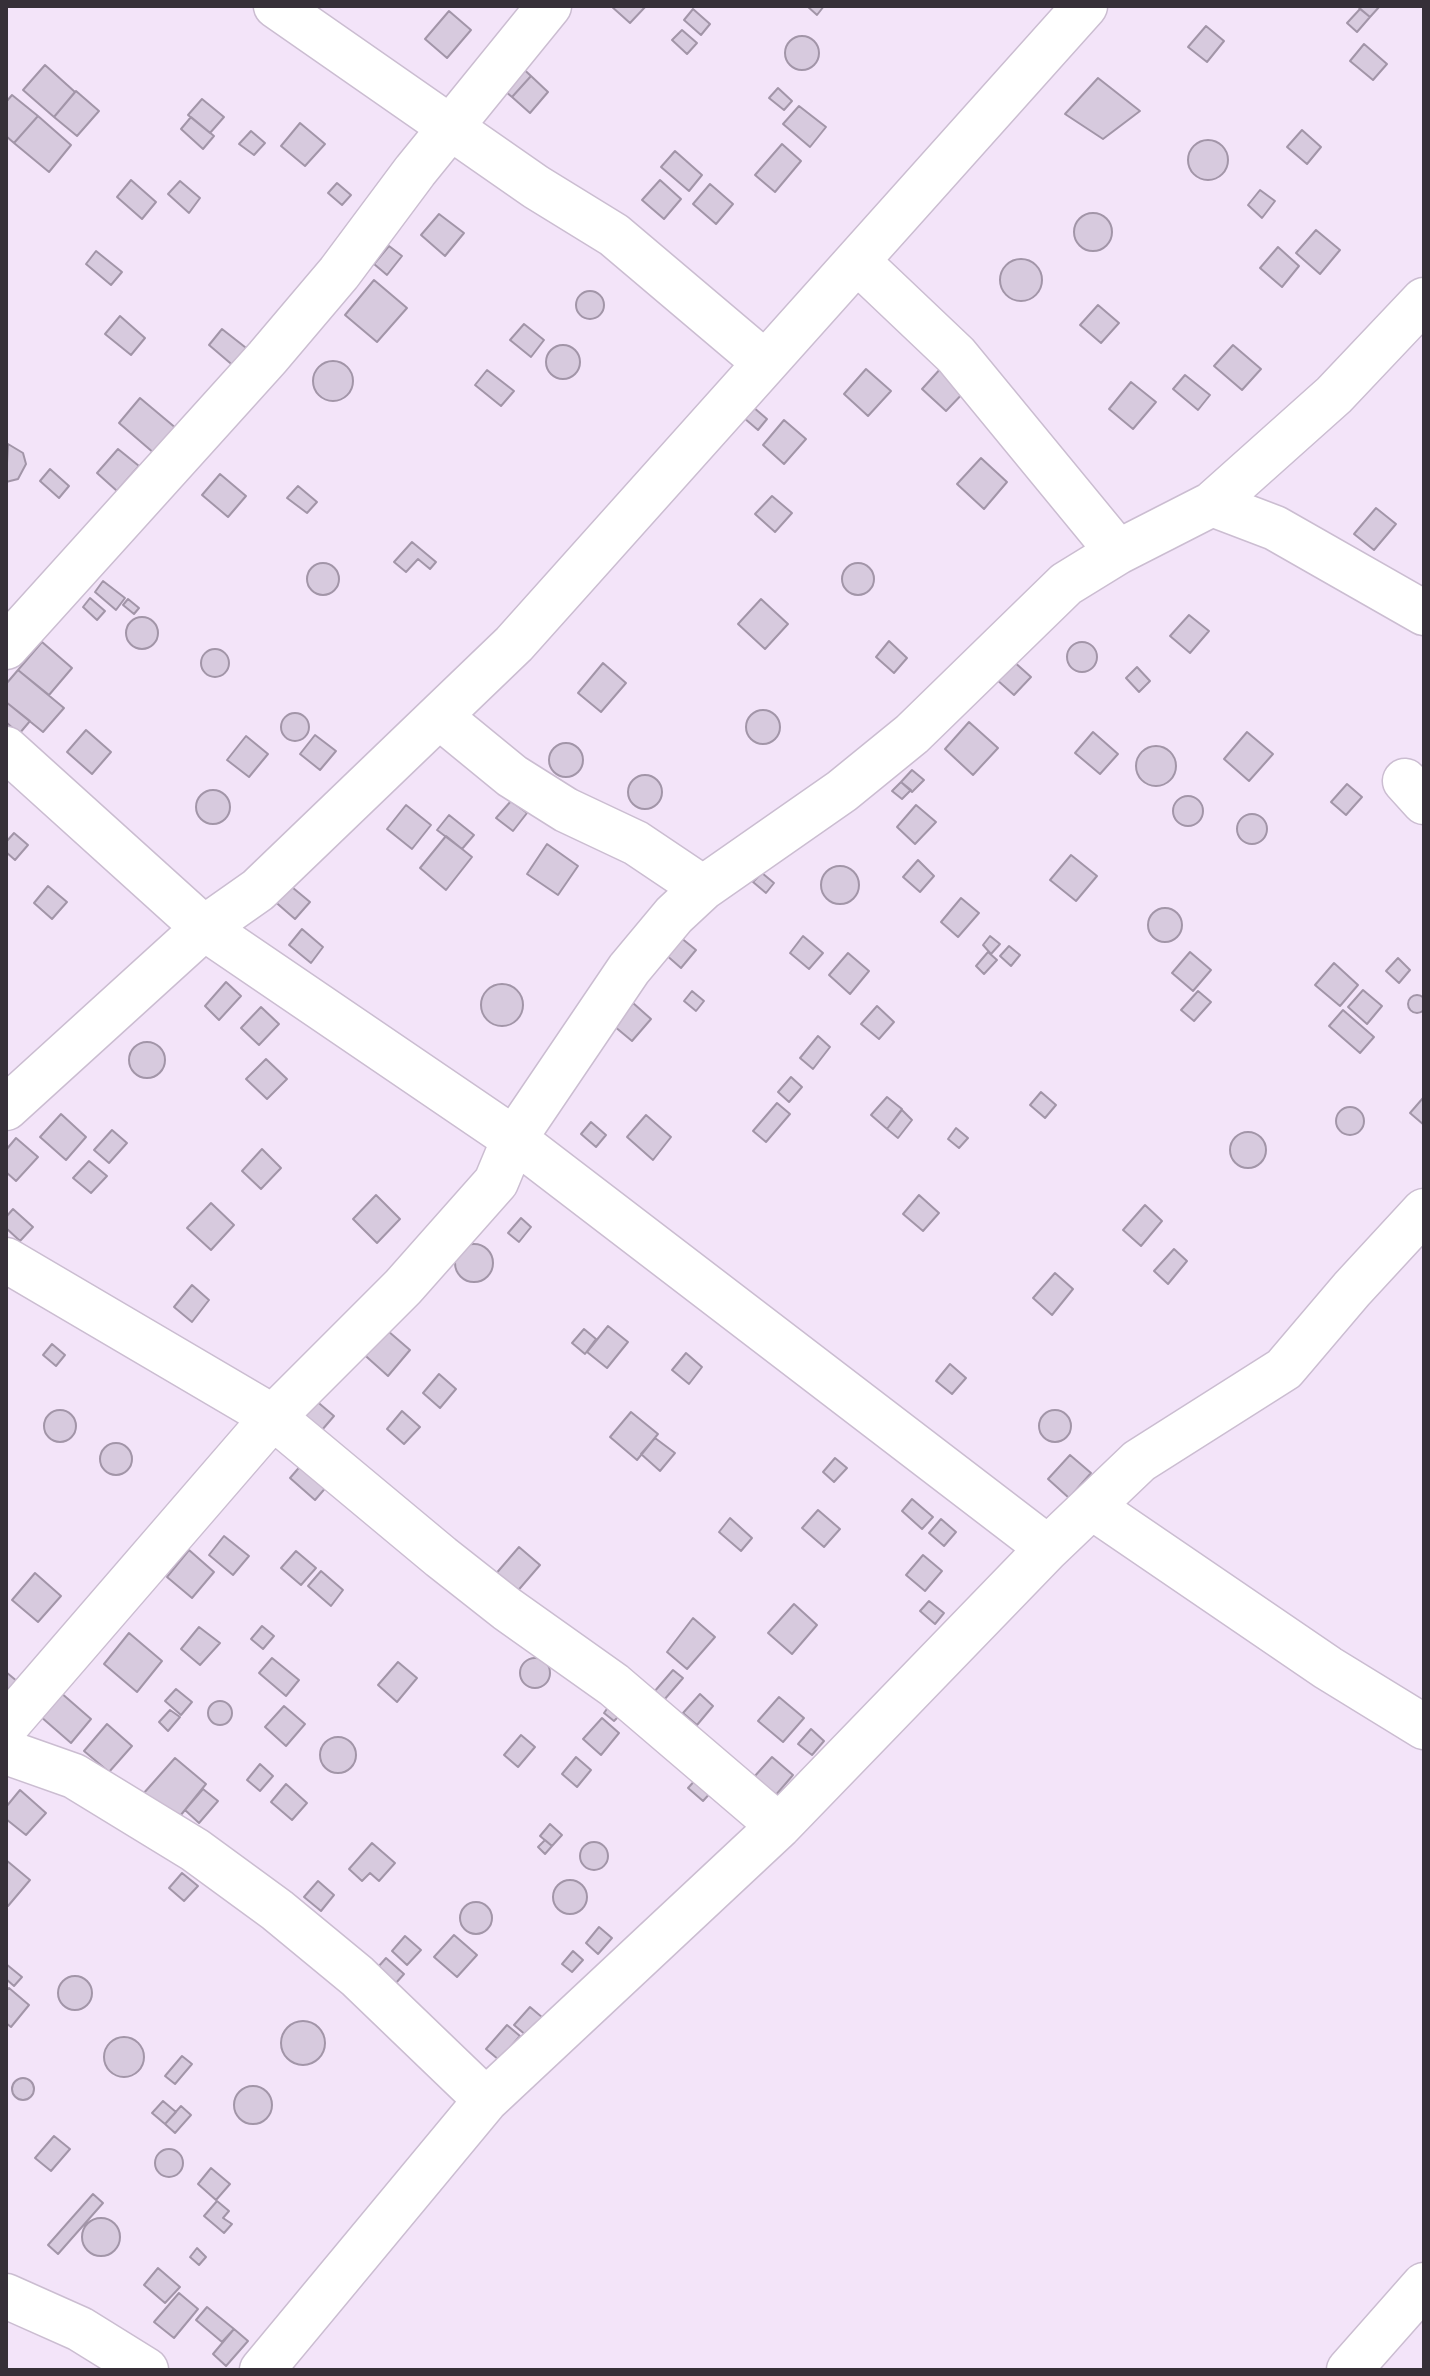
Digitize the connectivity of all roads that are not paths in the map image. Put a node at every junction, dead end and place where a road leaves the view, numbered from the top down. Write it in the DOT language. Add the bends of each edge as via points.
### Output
graph roads {
  1 [pos="276,6"];
  2 [pos="549,6"];
  3 [pos="1068,11"];
  4 [pos="451,126"];
  5 [pos="857,261"];
  6 [pos="1424,300"];
  7 [pos="764,362"];
  8 [pos="1212,504"];
  9 [pos="1118,552"];
  10 [pos="1424,613"];
  11 [pos="6,647"];
  12 [pos="440,717"];
  13 [pos="6,749"];
  14 [pos="703,888"];
  15 [pos="204,928"];
  16 [pos="6,1108"];
  17 [pos="514,1139"];
  18 [pos="1424,1211"];
  19 [pos="6,1260"];
  20 [pos="273,1417"];
  21 [pos="1092,1507"];
  22 [pos="1048,1548"];
  23 [pos="6,1726"];
  24 [pos="1424,1727"];
  25 [pos="6,1752"];
  26 [pos="779,1826"];
  27 [pos="486,2100"];
  28 [pos="1424,2285"];
  29 [pos="6,2296"];
  30 [pos="146,2370"];
  31 [pos="262,2370"];
  32 [pos="1349,2370"];
  1 -- 4 [label="street"];
  2 -- 4 [label="street"];
  3 -- 5 [label="street"];
  4 -- 7 [label="street" via="614,235"];
  4 -- 11 [label="street" via="267,358"];
  5 -- 7 [label="street"];
  5 -- 9 [label="street" via="956,355"];
  6 -- 8 [label="street" via="1334,395"];
  7 -- 12 [label="street" via="525,633"];
  8 -- 9 [label="street"];
  8 -- 10 [label="street" via="1275,528"];
  9 -- 14 [label="street" via="1066,584 912,734 842,791"];
  12 -- 14 [label="street" via="512,776 566,810 636,843"];
  12 -- 15 [label="street" via="258,890"];
  13 -- 15 [label="street"];
  14 -- 17 [label="street" via="629,969"];
  15 -- 16 [label="street"];
  15 -- 17 [label="street"];
  17 -- 20 [label="street" via="496,1182 403,1287"];
  17 -- 22 [label="street"];
  18 -- 21 [label="street" via="1284,1369 1139,1461"];
  19 -- 20 [label="street"];
  20 -- 23 [label="street"];
  20 -- 26 [label="street" via="507,1609 614,1685"];
  21 -- 22 [label="street"];
  21 -- 24 [label="street"];
  22 -- 26 [label="street"];
  25 -- 27 [label="street" via="74,1776 195,1850 357,1976"];
  26 -- 27 [label="street"];
  27 -- 31 [label="street"];
  28 -- 32 [label="street"];
  29 -- 30 [label="street" via="80,2329"];
}
